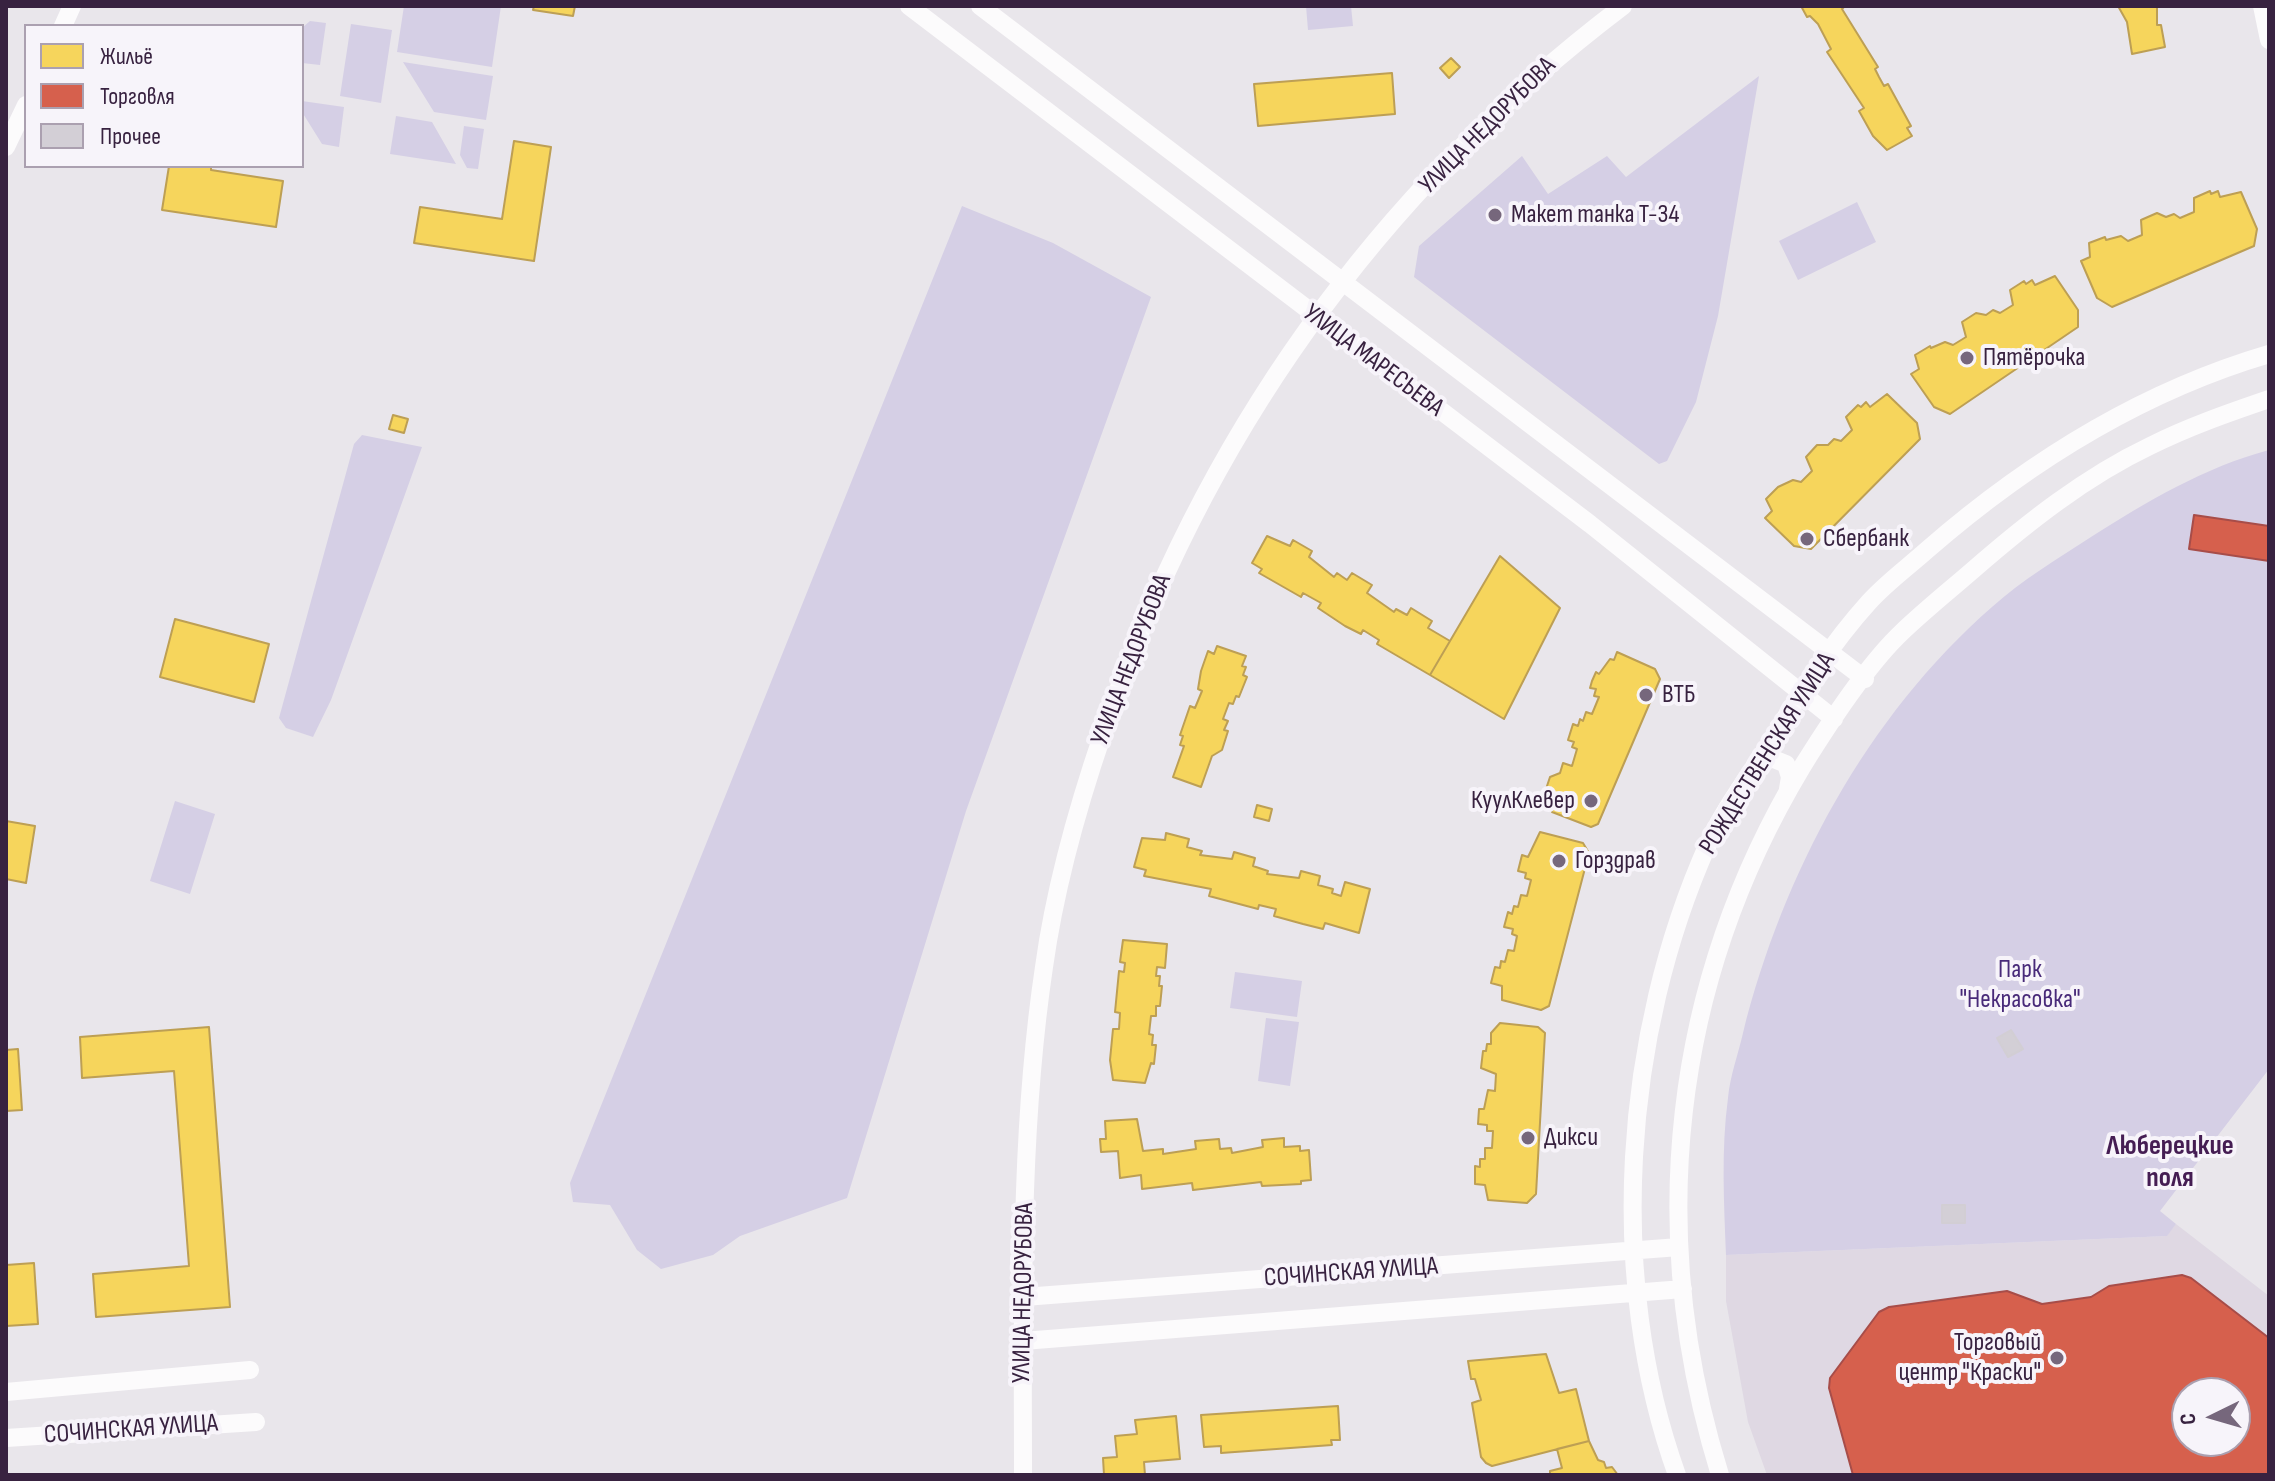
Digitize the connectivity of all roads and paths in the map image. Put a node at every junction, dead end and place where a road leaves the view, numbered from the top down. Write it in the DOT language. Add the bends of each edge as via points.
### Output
graph roads {
  1 [pos="909,6"];
  2 [pos="980,6"];
  3 [pos="1623,6"];
  4 [pos="2262,6"];
  5 [pos="2269,40"];
  6 [pos="24,109"];
  7 [pos="6,147"];
  8 [pos="1344,284"];
  9 [pos="1316,319"];
  10 [pos="2269,354"];
  11 [pos="2269,399"];
  12 [pos="1830,653"];
  13 [pos="1865,679"];
  14 [pos="1801,691"];
  15 [pos="1834,719"];
  16 [pos="1754,768"];
  17 [pos="1787,792"];
  18 [pos="1679,1247"];
  19 [pos="1632,1252"];
  20 [pos="1683,1289"];
  21 [pos="1638,1294"];
  22 [pos="1024,1297"];
  23 [pos="1023,1341"];
  24 [pos="250,1370"];
  25 [pos="6,1392"];
  26 [pos="256,1422"];
  27 [pos="6,1438"];
  28 [pos="1023,1475"];
  29 [pos="1677,1475"];
  30 [pos="1720,1475"];
  1 -- 9 [label="street, УЛИЦА МАРЕСЬЕВА"];
  2 -- 8 [label="street, УЛИЦА МАРЕСЬЕВА"];
  3 -- 8 [label="street, УЛИЦА НЕДОРУБОВА" via="1566,49 1473,134"];
  4 -- 5 [label="street"];
  6 -- 7 [label="street"];
  8 -- 9 [label="street, УЛИЦА НЕДОРУБОВА"];
  8 -- 12 [label="street, УЛИЦА МАРЕСЬЕВА"];
  9 -- 14 [label="street, УЛИЦА МАРЕСЬЕВА"];
  9 -- 22 [label="street, УЛИЦА НЕДОРУБОВА" via="1254,405 1167,565 1129,653 1077,809 1044,966 1030,1101"];
  10 -- 12 [label="street, РОЖДЕСТВЕНСКАЯ УЛИЦА" via="2161,392 2081,435 1978,505 1869,602"];
  11 -- 13 [label="street" via="2146,447 2067,494 1900,634"];
  12 -- 13 [label="street, УЛИЦА МАРЕСЬЕВА"];
  12 -- 14 [label="street, РОЖДЕСТВЕНСКАЯ УЛИЦА"];
  13 -- 15 [label="street"];
  14 -- 15 [label="street, УЛИЦА МАРЕСЬЕВА"];
  14 -- 16 [label="street, РОЖДЕСТВЕНСКАЯ УЛИЦА"];
  15 -- 17 [label="street"];
  16 -- 17 [label="street" via="1771,758 1786,764"];
  16 -- 19 [label="street, РОЖДЕСТВЕНСКАЯ УЛИЦА" via="1709,841 1669,943 1647,1031 1632,1187"];
  17 -- 18 [label="street" via="1735,898 1701,1002 1682,1115"];
  18 -- 19 [label="street, СОЧИНСКАЯ УЛИЦА"];
  18 -- 20 [label="street"];
  19 -- 21 [label="street, РОЖДЕСТВЕНСКАЯ УЛИЦА"];
  19 -- 22 [label="street, СОЧИНСКАЯ УЛИЦА"];
  20 -- 21 [label="street, СОЧИНСКАЯ УЛИЦА"];
  20 -- 30 [label="street" via="1701,1413"];
  21 -- 23 [label="street, СОЧИНСКАЯ УЛИЦА"];
  21 -- 29 [label="street, РОЖДЕСТВЕНСКАЯ УЛИЦА" via="1642,1332"];
  22 -- 23 [label="street, УЛИЦА НЕДОРУБОВА"];
  23 -- 28 [label="street, УЛИЦА НЕДОРУБОВА"];
  24 -- 25 [label="street, СОЧИНСКАЯ УЛИЦА"];
  26 -- 27 [label="street, СОЧИНСКАЯ УЛИЦА"];
}
